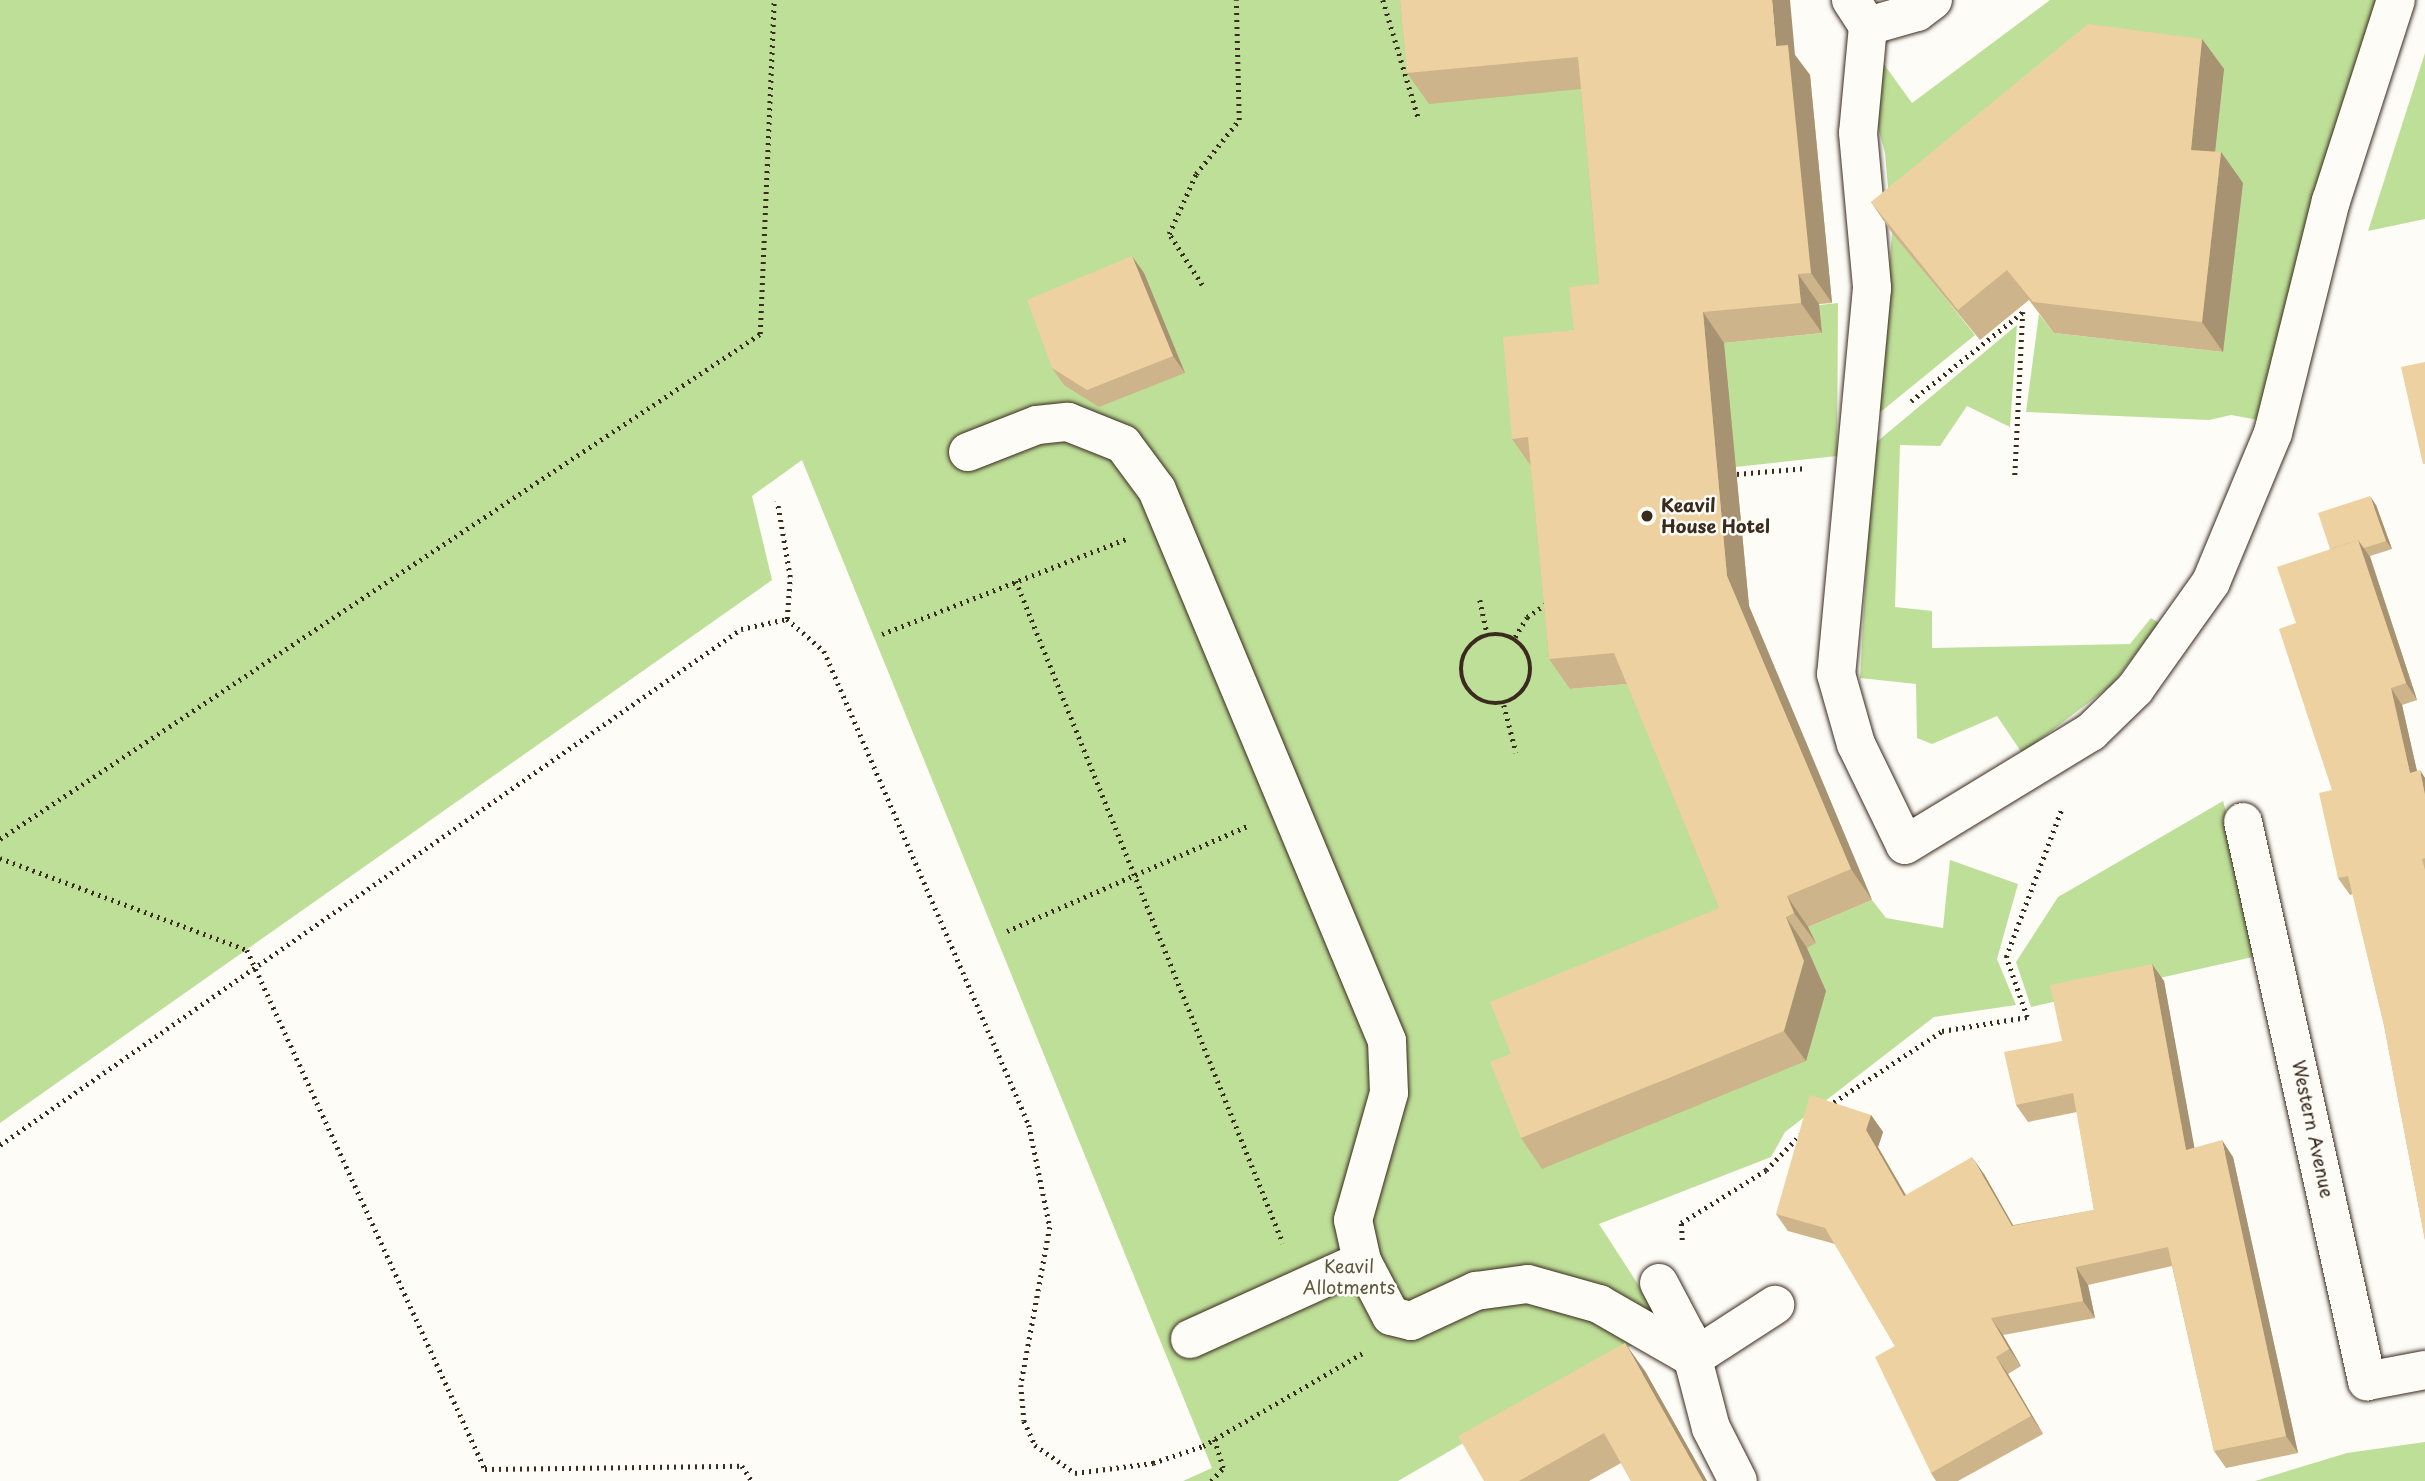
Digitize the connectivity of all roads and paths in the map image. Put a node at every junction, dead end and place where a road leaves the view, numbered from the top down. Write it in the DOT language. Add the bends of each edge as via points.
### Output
graph roads {
  1 [pos="774,0"];
  2 [pos="1236,0"];
  3 [pos="1383,0"];
  4 [pos="1933,0"];
  5 [pos="2396,0"];
  6 [pos="1859,13"];
  7 [pos="1419,120"];
  8 [pos="1202,285"];
  9 [pos="968,452"];
  10 [pos="1854,455"];
  11 [pos="1737,474"];
  12 [pos="2015,475"];
  13 [pos="777,500"];
  14 [pos="1170,522"];
  15 [pos="1016,581"];
  16 [pos="1561,594"];
  17 [pos="1479,600"];
  18 [pos="787,619"];
  19 [pos="1487,633"];
  20 [pos="882,634"];
  21 [pos="1515,637"];
  22 [pos="1504,705"];
  23 [pos="2091,732"];
  24 [pos="1516,752"];
  25 [pos="1290,809"];
  26 [pos="2243,821"];
  27 [pos="0,839"];
  28 [pos="0,858"];
  29 [pos="1134,871"];
  30 [pos="1007,931"];
  31 [pos="1823,1111"];
  32 [pos="1804,1131"];
  33 [pos="0,1145"];
  34 [pos="1362,1261"];
  35 [pos="1659,1283"];
  36 [pos="1301,1288"];
  37 [pos="1775,1305"];
  38 [pos="1401,1321"];
  39 [pos="1190,1339"];
  40 [pos="1693,1358"];
  41 [pos="2425,1370"];
  42 [pos="1214,1439"];
  43 [pos="752,1481"];
  44 [pos="1211,1481"];
  45 [pos="1738,1481"];
  1 -- 27 [label="path" via="760,334"];
  2 -- 8 [label="path" via="1239,120 1196,174 1169,234"];
  3 -- 7 [label="path"];
  4 -- 6 [label="street" via="1917,12"];
  5 -- 23 [label="street" via="2330,201 2273,433 2206,589 2135,689"];
  6 -- 10 [label="street" via="1858,132 1871,288"];
  9 -- 14 [label="street" via="1037,425 1068,422 1101,430 1143,468"];
  10 -- 11 [label="path"];
  10 -- 12 [label="path" via="2022,312"];
  10 -- 23 [label="street" via="1836,674 1856,744 1905,845"];
  13 -- 18 [label="path" via="790,577"];
  14 -- 15 [label="path"];
  14 -- 25 [label="street"];
  15 -- 20 [label="path"];
  15 -- 29 [label="path"];
  16 -- 21 [label="path" via="1527,617"];
  17 -- 19 [label="path"];
  18 -- 33 [label="path" via="741,629"];
  18 -- 42 [label="path" via="824,651 1029,1125 1050,1227 1021,1385 1024,1421 1035,1445 1075,1473 1097,1473 1153,1464"];
  19 -- 21 [label="path"];
  19 -- 22 [label="path" via="1464,649 1460,677 1476,700"];
  21 -- 22 [label="path" via="1531,661 1527,687"];
  22 -- 24 [label="path"];
  23 -- 31 [label="path" via="2006,957 2027,1017 1942,1031 1842,1092"];
  25 -- 29 [label="path"];
  25 -- 34 [label="street" via="1390,1060 1389,1093 1354,1203"];
  26 -- 41 [label="street, Western Avenue" via="2367,1381"];
  28 -- 43 [label="path" via="247,950 485,1469 742,1466"];
  29 -- 30 [label="path"];
  29 -- 36 [label="path"];
  32 -- 35 [label="path" via="1766,1170 1681,1223 1684,1254"];
  34 -- 36 [label="street"];
  34 -- 38 [label="street" via="1385,1308"];
  35 -- 40 [label="street"];
  36 -- 39 [label="street"];
  37 -- 40 [label="street"];
  38 -- 40 [label="street" via="1476,1291 1528,1283 1599,1304"];
  38 -- 42 [label="path" via="1378,1344"];
  40 -- 45 [label="street" via="1711,1427"];
  42 -- 44 [label="path" via="1223,1468"];
}
